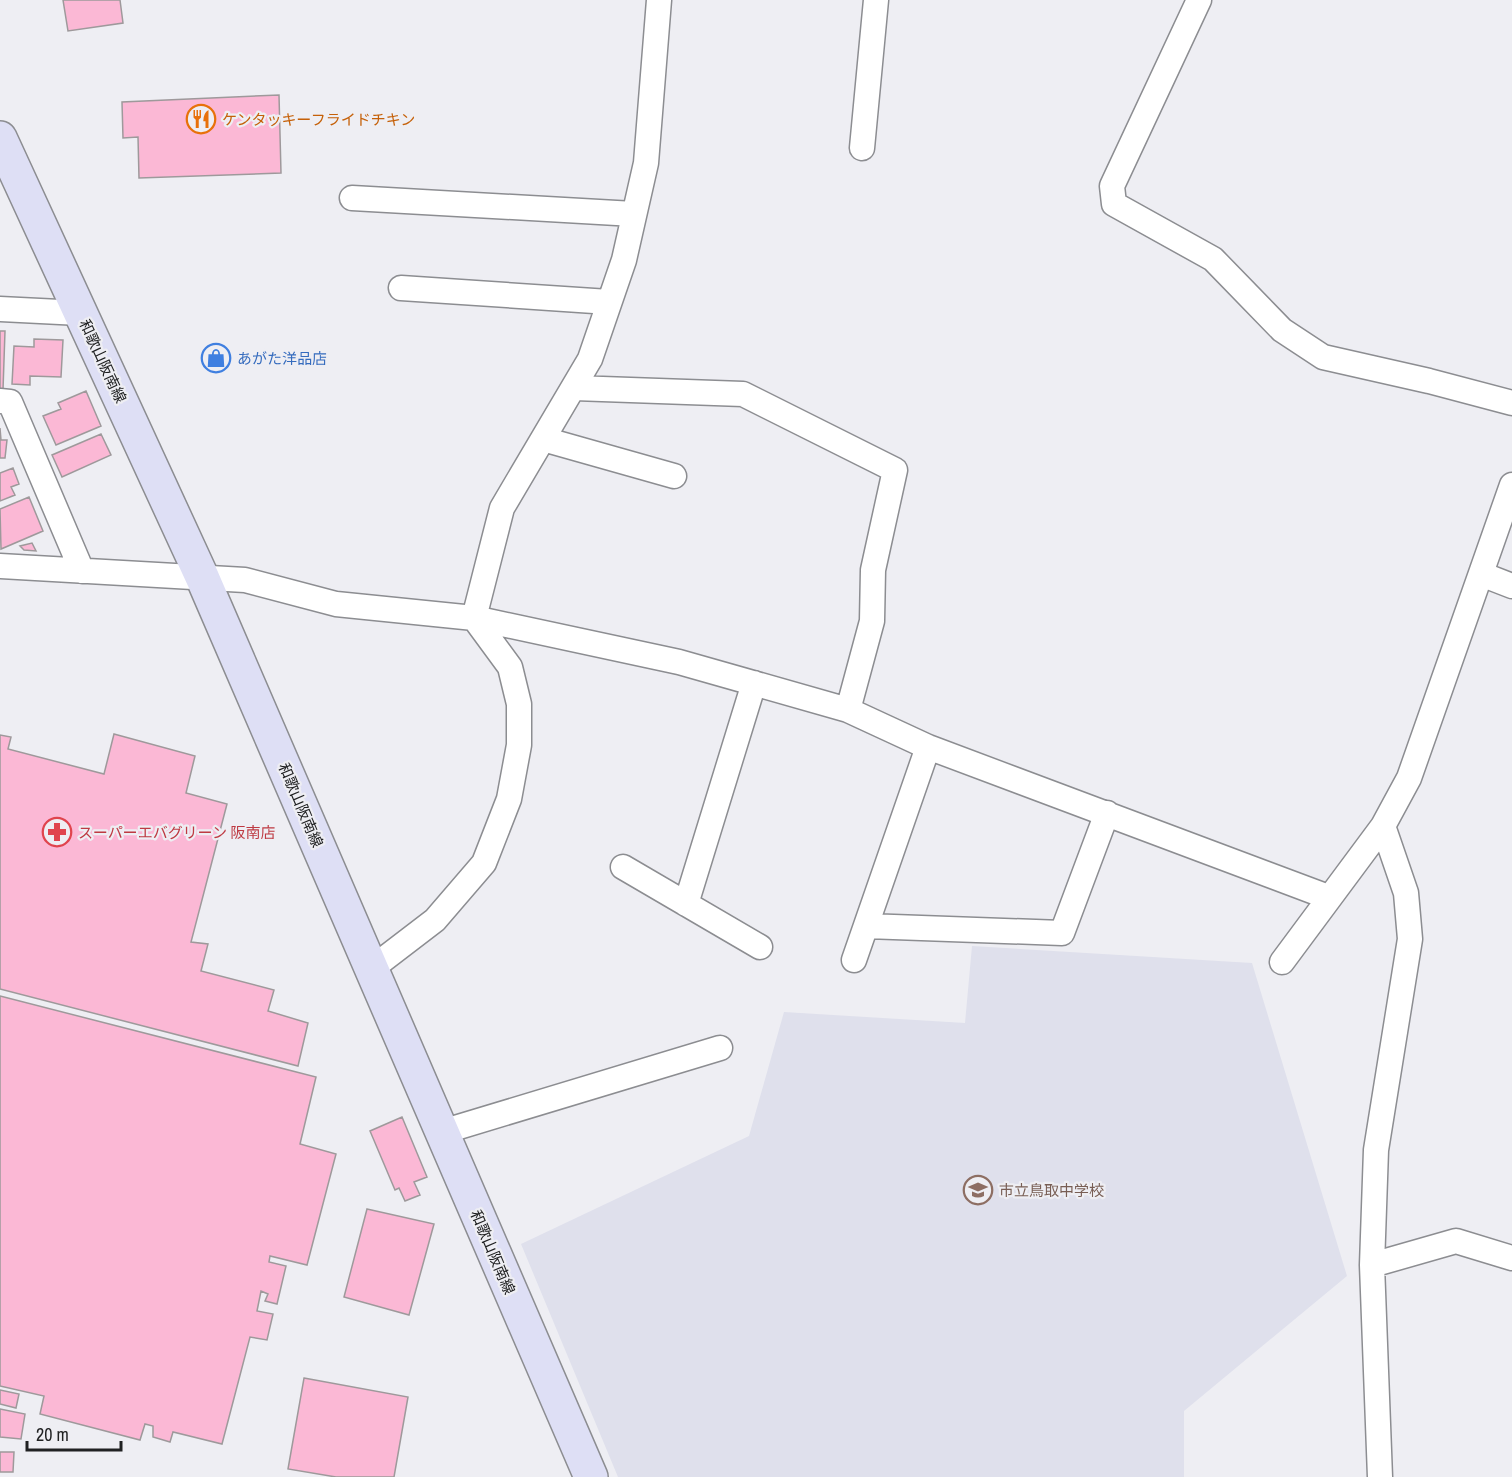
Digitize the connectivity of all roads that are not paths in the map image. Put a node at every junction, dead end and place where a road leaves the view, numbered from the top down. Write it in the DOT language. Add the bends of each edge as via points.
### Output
graph roads {
  1 [pos="659,0"];
  2 [pos="876,0"];
  3 [pos="1199,0"];
  4 [pos="0,138"];
  5 [pos="862,148"];
  6 [pos="352,198"];
  7 [pos="634,214"];
  8 [pos="400,288"];
  9 [pos="609,302"];
  10 [pos="0,309"];
  11 [pos="80,313"];
  12 [pos="574,388"];
  13 [pos="0,401"];
  14 [pos="1512,404"];
  15 [pos="543,439"];
  16 [pos="674,476"];
  17 [pos="1510,497"];
  18 [pos="0,566"];
  19 [pos="82,571"];
  20 [pos="1481,574"];
  21 [pos="203,579"];
  22 [pos="1512,586"];
  23 [pos="474,618"];
  24 [pos="754,683"];
  25 [pos="848,710"];
  26 [pos="928,747"];
  27 [pos="1107,813"];
  28 [pos="1383,826"];
  29 [pos="623,867"];
  30 [pos="1328,897"];
  31 [pos="686,904"];
  32 [pos="866,926"];
  33 [pos="760,947"];
  34 [pos="854,960"];
  35 [pos="1282,962"];
  36 [pos="371,969"];
  37 [pos="720,1048"];
  38 [pos="442,1132"];
  39 [pos="1512,1258"];
  40 [pos="1372,1265"];
  41 [pos="591,1477"];
  42 [pos="1380,1477"];
  1 -- 7 [label="street" via="646,163"];
  2 -- 5 [label="street"];
  3 -- 14 [label="street" via="1112,186 1114,204 1213,259 1282,330 1323,357"];
  4 -- 11 [label="main road, 和歌山阪南線"];
  6 -- 7 [label="street"];
  7 -- 9 [label="street"];
  8 -- 9 [label="street"];
  9 -- 12 [label="street" via="590,359"];
  10 -- 11 [label="street"];
  11 -- 21 [label="main road, 和歌山阪南線"];
  12 -- 15 [label="street"];
  12 -- 25 [label="street" via="743,394 895,470 873,570 872,621"];
  13 -- 19 [label="street" via="10,402"];
  15 -- 16 [label="street"];
  15 -- 23 [label="street" via="502,508"];
  17 -- 20 [label="street"];
  18 -- 19 [label="street"];
  19 -- 21 [label="street"];
  20 -- 22 [label="street"];
  20 -- 28 [label="street" via="1409,778"];
  21 -- 23 [label="street" via="245,580 336,604"];
  21 -- 36 [label="main road, 和歌山阪南線"];
  23 -- 24 [label="street" via="679,662"];
  23 -- 36 [label="street" via="510,668 519,704 519,745 509,799 484,863 435,920"];
  24 -- 25 [label="street"];
  24 -- 31 [label="street"];
  25 -- 26 [label="street"];
  26 -- 27 [label="street"];
  26 -- 32 [label="street"];
  27 -- 30 [label="street"];
  27 -- 32 [label="street" via="1062,933"];
  28 -- 30 [label="street"];
  28 -- 40 [label="street" via="1406,893 1410,939 1376,1150"];
  29 -- 31 [label="street"];
  30 -- 35 [label="street"];
  31 -- 33 [label="street"];
  32 -- 34 [label="street"];
  36 -- 38 [label="main road, 和歌山阪南線"];
  37 -- 38 [label="street"];
  38 -- 41 [label="main road, 和歌山阪南線"];
  39 -- 40 [label="street" via="1456,1241"];
  40 -- 42 [label="street"];
}
